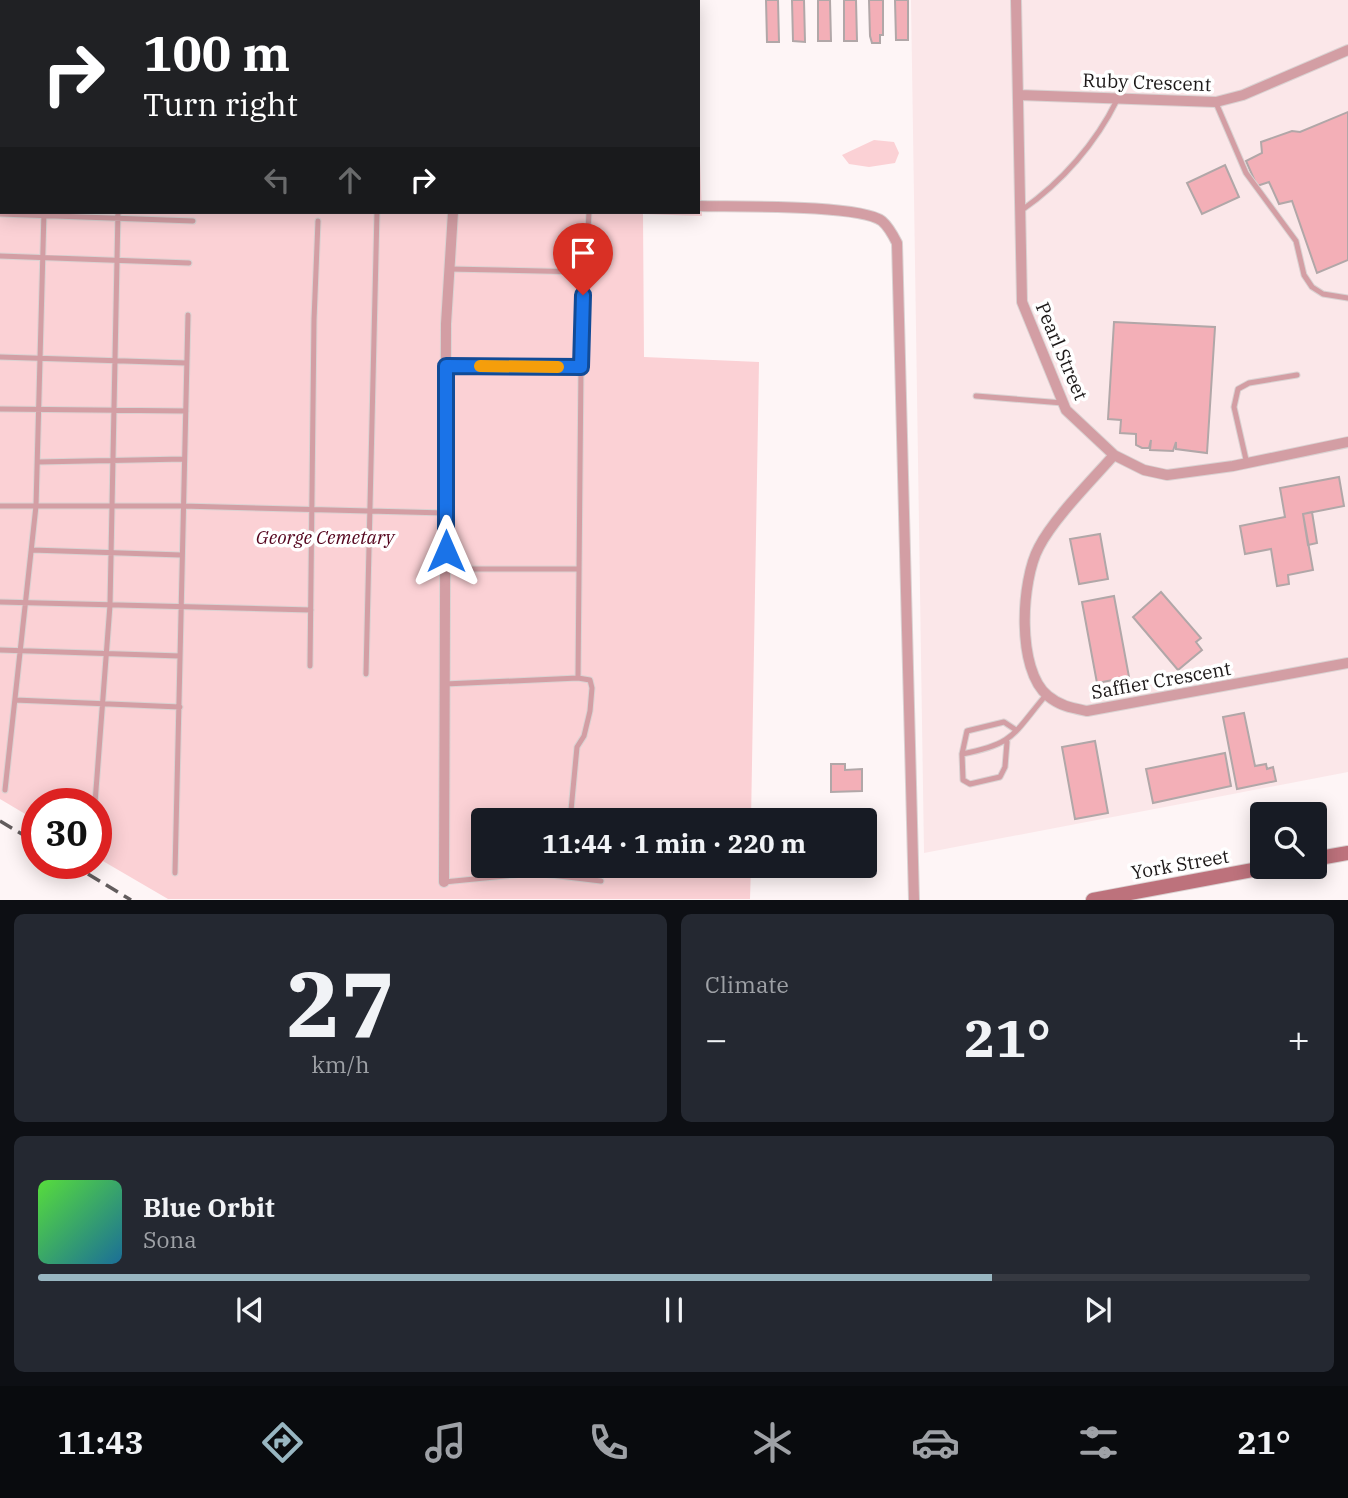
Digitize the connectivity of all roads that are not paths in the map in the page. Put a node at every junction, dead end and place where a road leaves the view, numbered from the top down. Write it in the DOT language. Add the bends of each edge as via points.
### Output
graph roads {
  1 [pos="1016,0"];
  2 [pos="1348,50"];
  3 [pos="1018,95"];
  4 [pos="1118,98"];
  5 [pos="1216,103"];
  6 [pos="700,206"];
  7 [pos="1019,212"];
  8 [pos="22,214"];
  9 [pos="43,214"];
  10 [pos="80,214"];
  11 [pos="377,214"];
  12 [pos="453,214"];
  13 [pos="589,214"];
  14 [pos="0,215"];
  15 [pos="118,215"];
  16 [pos="192,221"];
  17 [pos="318,221"];
  18 [pos="0,256"];
  19 [pos="41,256"];
  20 [pos="116,260"];
  21 [pos="189,263"];
  22 [pos="449,269"];
  23 [pos="584,271"];
  24 [pos="1348,298"];
  25 [pos="188,315"];
  26 [pos="39,356"];
  27 [pos="0,357"];
  28 [pos="114,360"];
  29 [pos="186,363"];
  30 [pos="446,366"];
  31 [pos="581,367"];
  32 [pos="1297,375"];
  33 [pos="976,396"];
  34 [pos="1063,403"];
  35 [pos="39,408"];
  36 [pos="0,409"];
  37 [pos="113,410"];
  38 [pos="186,411"];
  39 [pos="1348,442"];
  40 [pos="1114,454"];
  41 [pos="184,460"];
  42 [pos="112,461"];
  43 [pos="38,462"];
  44 [pos="1247,464"];
  45 [pos="0,506"];
  46 [pos="36,506"];
  47 [pos="182,506"];
  48 [pos="111,507"];
  49 [pos="371,510"];
  50 [pos="311,511"];
  51 [pos="446,513"];
  52 [pos="32,550"];
  53 [pos="111,552"];
  54 [pos="181,555"];
  55 [pos="445,569"];
  56 [pos="579,569"];
  57 [pos="0,602"];
  58 [pos="27,602"];
  59 [pos="110,604"];
  60 [pos="180,608"];
  61 [pos="311,610"];
  62 [pos="0,650"];
  63 [pos="22,651"];
  64 [pos="107,654"];
  65 [pos="180,656"];
  66 [pos="1348,663"];
  67 [pos="310,666"];
  68 [pos="366,674"];
  69 [pos="578,678"];
  70 [pos="445,684"];
  71 [pos="1046,695"];
  72 [pos="15,700"];
  73 [pos="104,704"];
  74 [pos="180,707"];
  75 [pos="1016,730"];
  76 [pos="1007,742"];
  77 [pos="962,754"];
  78 [pos="96,788"];
  79 [pos="5,790"];
  80 [pos="571,808"];
  81 [pos="1348,853"];
  82 [pos="1327,857"];
  83 [pos="1250,871"];
  84 [pos="175,873"];
  85 [pos="473,878"];
  86 [pos="576,878"];
  87 [pos="601,881"];
  88 [pos="444,882"];
  89 [pos="914,900"];
  90 [pos="1093,900"];
  1 -- 3 [label="street, Pearl Street"];
  2 -- 5 [label="street, Ruby Crescent"];
  3 -- 4 [label="street, Ruby Crescent"];
  3 -- 7 [label="street, Pearl Street"];
  4 -- 5 [label="street, Ruby Crescent"];
  4 -- 7 [label="lane" via="1092,142 1049,189"];
  5 -- 24 [label="lane" via="1246,173 1296,241 1304,275 1312,287"];
  6 -- 89 [label="street" via="865,215 880,220 897,243"];
  7 -- 34 [label="street, Pearl Street" via="1023,302"];
  8 -- 14 [label="lane"];
  9 -- 19 [label="lane"];
  10 -- 15 [label="lane"];
  11 -- 49 [label="lane"];
  12 -- 22 [label="street"];
  13 -- 23 [label="lane"];
  15 -- 16 [label="lane"];
  15 -- 20 [label="lane"];
  17 -- 50 [label="lane"];
  18 -- 19 [label="lane"];
  19 -- 20 [label="lane"];
  19 -- 26 [label="lane"];
  20 -- 21 [label="lane"];
  20 -- 28 [label="lane"];
  22 -- 23 [label="lane"];
  22 -- 30 [label="street"];
  23 -- 31 [label="lane"];
  25 -- 29 [label="lane"];
  26 -- 27 [label="lane"];
  26 -- 28 [label="lane"];
  26 -- 35 [label="lane"];
  28 -- 29 [label="lane"];
  28 -- 37 [label="lane"];
  29 -- 38 [label="lane"];
  30 -- 31 [label="lane"];
  30 -- 51 [label="street"];
  31 -- 56 [label="lane"];
  32 -- 44 [label="lane" via="1248,383 1238,389 1234,407"];
  33 -- 34 [label="lane"];
  34 -- 40 [label="street, Pearl Street" via="1076,422"];
  35 -- 36 [label="lane"];
  35 -- 37 [label="lane"];
  35 -- 43 [label="lane"];
  37 -- 38 [label="lane"];
  37 -- 42 [label="lane"];
  38 -- 41 [label="lane"];
  39 -- 44 [label="street, Pearl Street"];
  40 -- 44 [label="street, Pearl Street" via="1144,470 1167,475"];
  40 -- 71 [label="street" via="1040,543 1031,564 1026,597 1028,656 1033,676"];
  41 -- 42 [label="lane"];
  41 -- 47 [label="lane"];
  42 -- 43 [label="lane"];
  42 -- 48 [label="lane"];
  43 -- 46 [label="lane"];
  45 -- 46 [label="lane"];
  46 -- 48 [label="lane"];
  46 -- 52 [label="lane"];
  47 -- 48 [label="lane"];
  47 -- 50 [label="lane"];
  47 -- 54 [label="lane"];
  48 -- 53 [label="lane"];
  49 -- 50 [label="lane"];
  49 -- 51 [label="lane"];
  49 -- 68 [label="lane"];
  50 -- 61 [label="lane"];
  51 -- 55 [label="street"];
  52 -- 53 [label="lane"];
  52 -- 58 [label="lane"];
  53 -- 54 [label="lane"];
  53 -- 59 [label="lane"];
  54 -- 60 [label="lane"];
  55 -- 56 [label="lane"];
  55 -- 70 [label="street"];
  56 -- 69 [label="lane"];
  57 -- 58 [label="lane"];
  58 -- 59 [label="lane"];
  58 -- 63 [label="lane"];
  59 -- 60 [label="lane"];
  59 -- 64 [label="lane"];
  60 -- 61 [label="lane"];
  60 -- 65 [label="lane"];
  61 -- 67 [label="lane"];
  62 -- 63 [label="lane"];
  63 -- 64 [label="lane"];
  63 -- 72 [label="lane"];
  64 -- 65 [label="lane"];
  64 -- 73 [label="lane"];
  65 -- 74 [label="lane"];
  66 -- 71 [label="street, Saffier Crescent" via="1087,711 1064,707"];
  69 -- 70 [label="lane"];
  69 -- 80 [label="lane" via="590,680 592,688 588,722 577,747"];
  70 -- 88 [label="street"];
  71 -- 75 [label="lane"];
  72 -- 73 [label="lane"];
  72 -- 79 [label="lane"];
  73 -- 74 [label="lane"];
  73 -- 78 [label="lane"];
  74 -- 84 [label="lane"];
  75 -- 76 [label="lane"];
  75 -- 77 [label="lane" via="1004,722 970,729"];
  76 -- 77 [label="lane"];
  76 -- 77 [label="lane" via="1005,767 995,779 965,782"];
  81 -- 82 [label="main road"];
  83 -- 90 [label="main road, York Street"];
  85 -- 88 [label="lane"];
  86 -- 87 [label="lane"];
}
